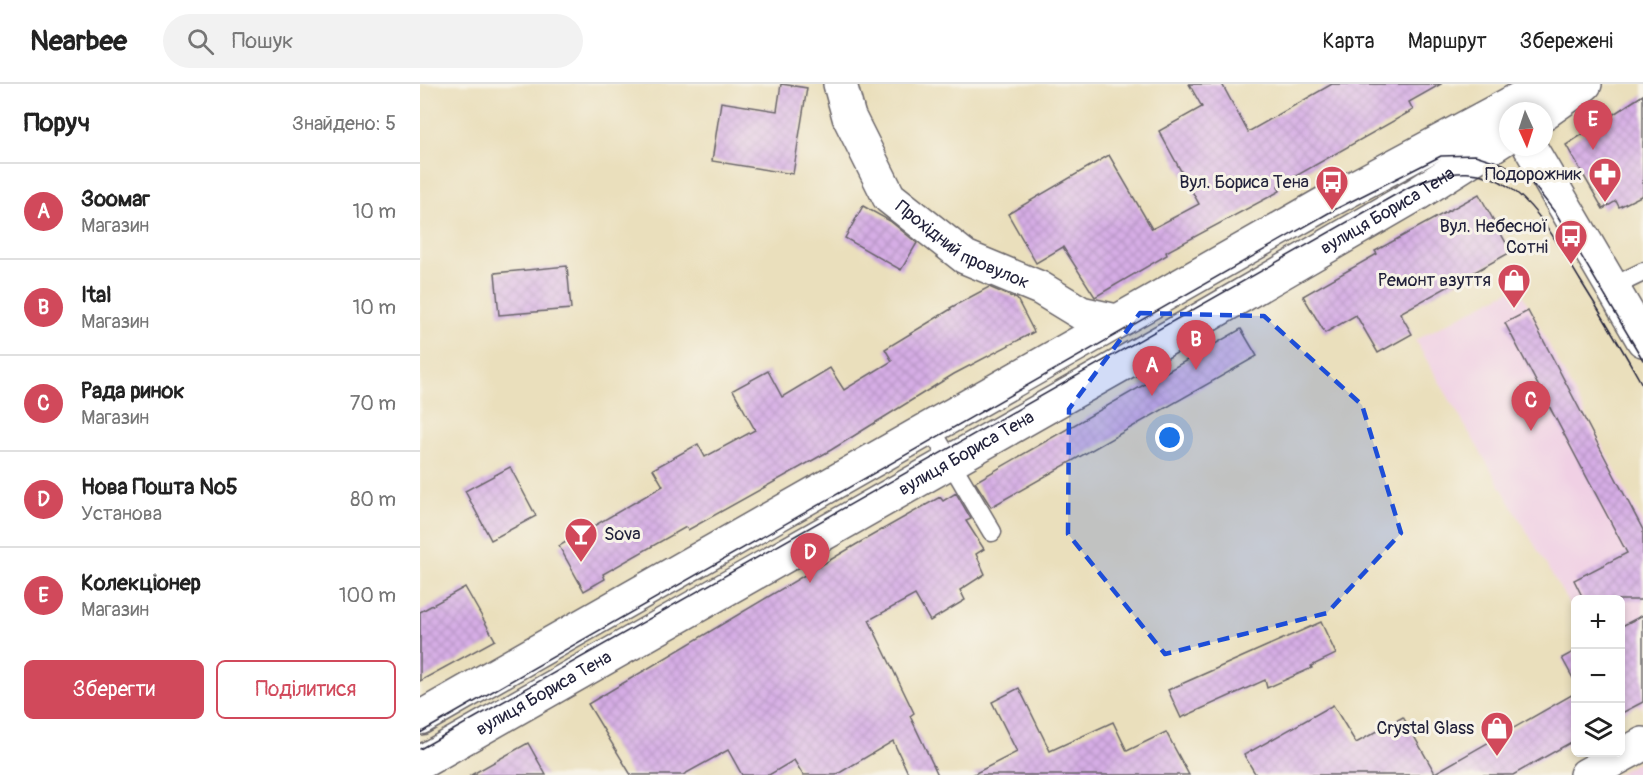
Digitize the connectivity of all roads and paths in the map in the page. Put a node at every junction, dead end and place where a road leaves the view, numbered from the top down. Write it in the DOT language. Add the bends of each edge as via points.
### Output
graph roads {
  1 [pos="840,84"];
  2 [pos="1547,84"];
  3 [pos="1585,84"];
  4 [pos="1526,102"];
  5 [pos="1553,107"];
  6 [pos="1499,123"];
  7 [pos="1499,125"];
  8 [pos="1535,156"];
  9 [pos="1643,272"];
  10 [pos="1612,286"];
  11 [pos="1117,321"];
  12 [pos="1643,340"];
  13 [pos="931,429"];
  14 [pos="951,460"];
  15 [pos="992,532"];
  16 [pos="420,718"];
  17 [pos="1643,744"];
  18 [pos="420,764"];
  19 [pos="1586,775"];
  1 -- 11 [label="street, Прохідний провулок" via="849,117 889,197 965,257 1040,288 1081,313"];
  2 -- 4 [label="street"];
  3 -- 5 [label="street"];
  6 -- 11 [label="street, вулиця Бориса Тена"];
  7 -- 14 [label="street, вулиця Бориса Тена" via="1407,200"];
  8 -- 10 [label="street"];
  9 -- 10 [label="lane"];
  10 -- 12 [label="street"];
  11 -- 13 [label="street, вулиця Бориса Тена"];
  13 -- 14 [label="lane"];
  13 -- 16 [label="street, вулиця Бориса Тена"];
  14 -- 15 [label="lane"];
  14 -- 18 [label="street, вулиця Бориса Тена"];
  17 -- 19 [label="street"];
}
